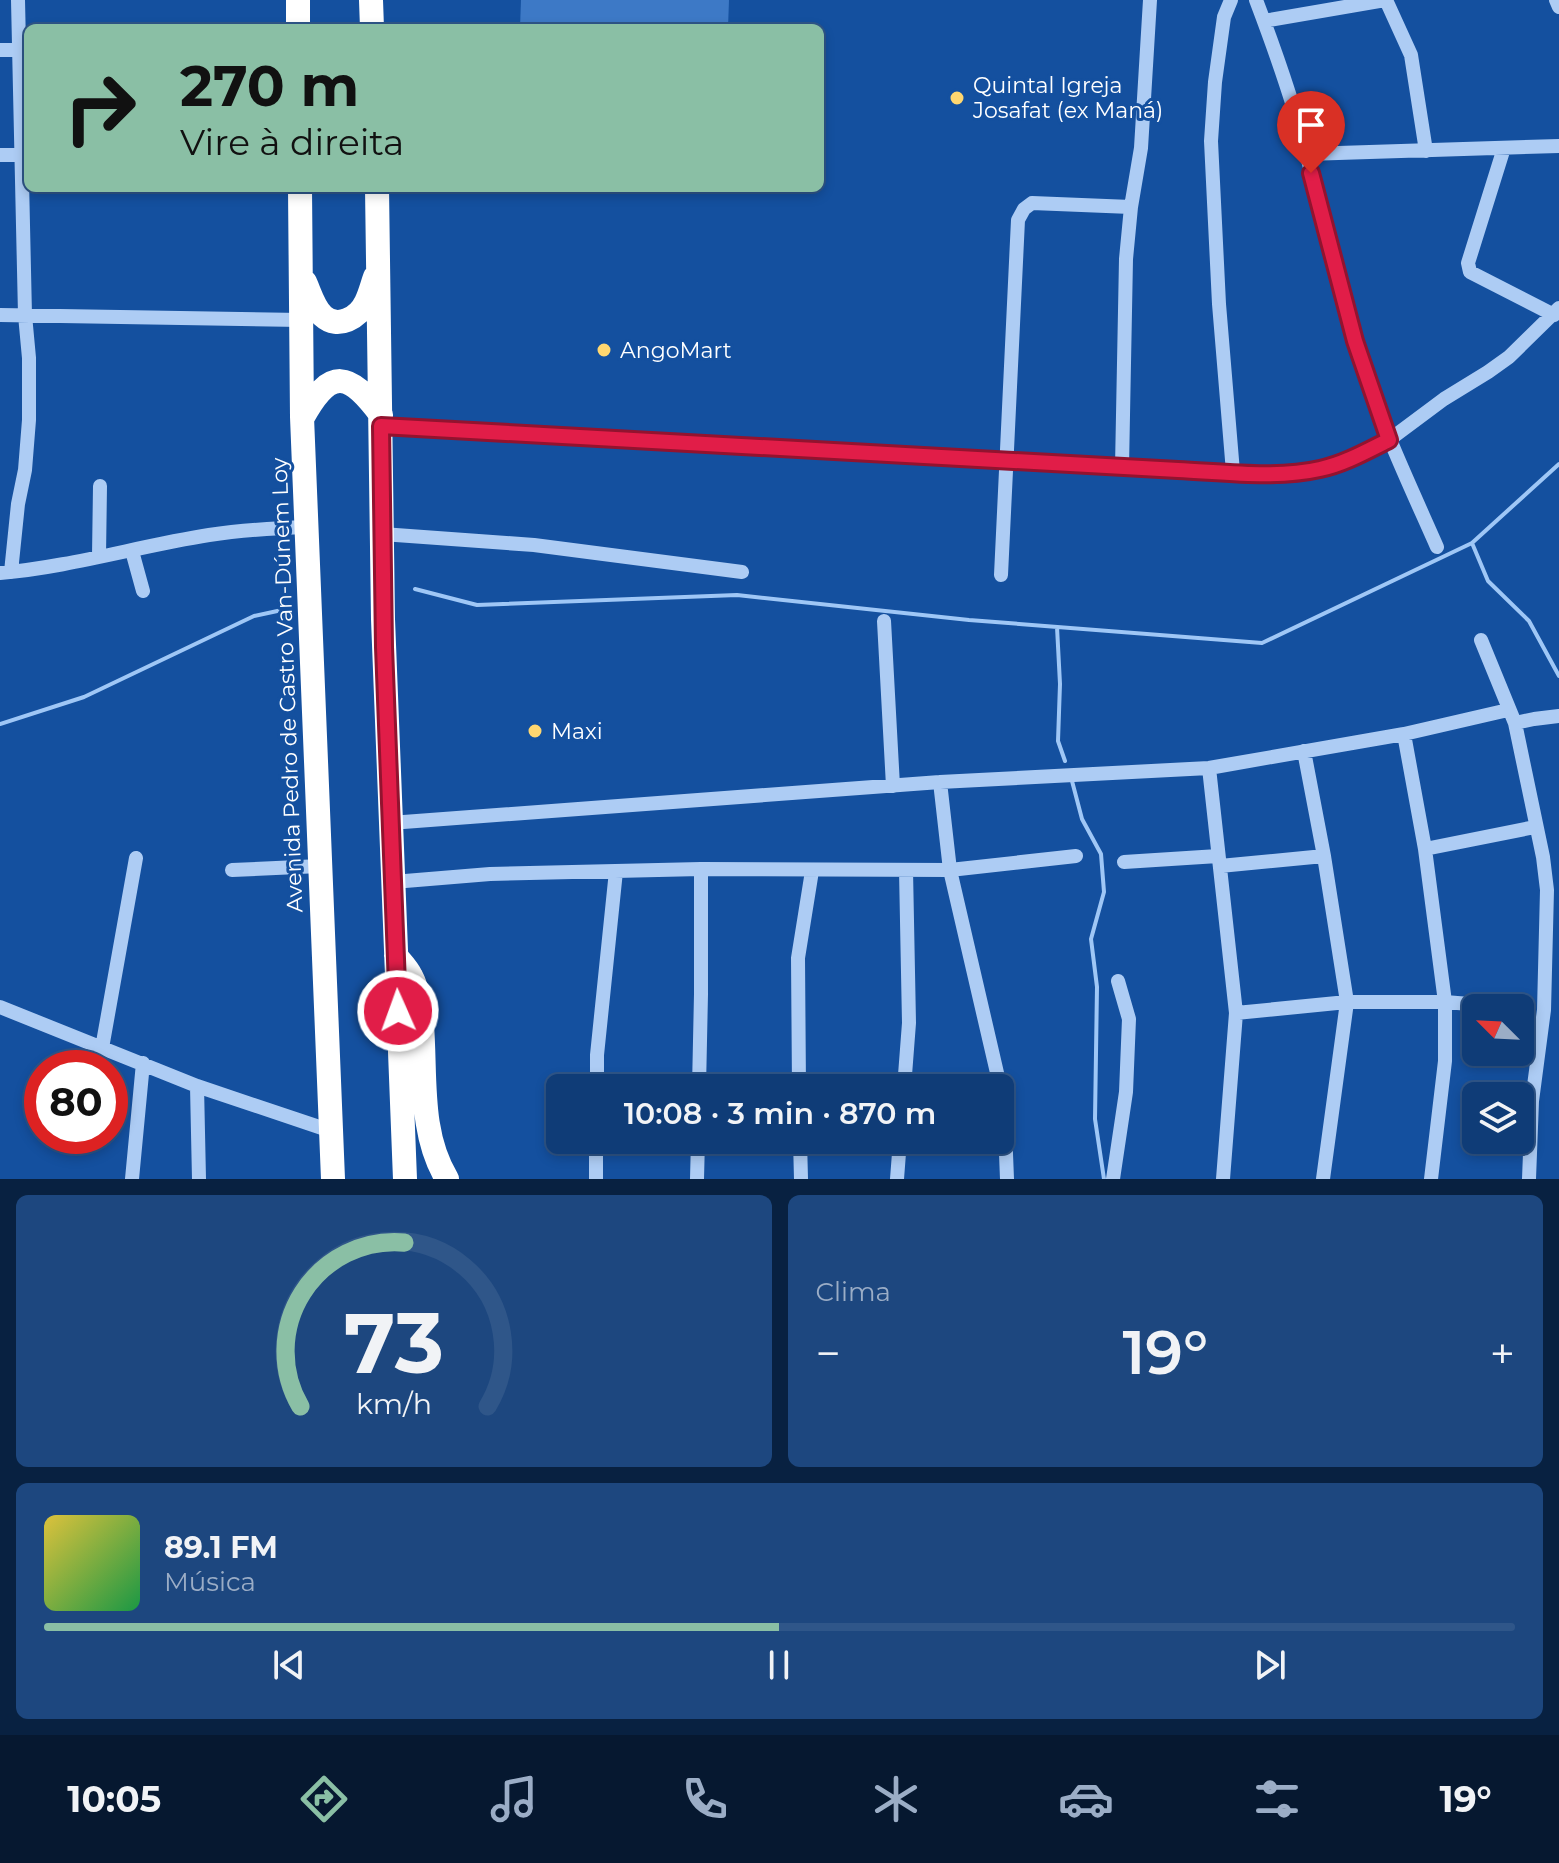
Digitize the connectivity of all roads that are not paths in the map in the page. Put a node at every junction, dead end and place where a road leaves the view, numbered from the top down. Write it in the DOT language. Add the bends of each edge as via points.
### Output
graph roads {
  1 [pos="18,0"];
  2 [pos="298,0"];
  3 [pos="371,0"];
  4 [pos="1150,0"];
  5 [pos="1231,0"];
  6 [pos="1256,0"];
  7 [pos="1386,0"];
  8 [pos="1556,0"];
  9 [pos="1559,7"];
  10 [pos="1264,21"];
  11 [pos="298,24"];
  12 [pos="372,24"];
  13 [pos="0,50"];
  14 [pos="24,50"];
  15 [pos="1559,146"];
  16 [pos="1504,148"];
  17 [pos="1426,151"];
  18 [pos="1307,154"];
  19 [pos="0,155"];
  20 [pos="24,155"];
  21 [pos="25,192"];
  22 [pos="300,192"];
  23 [pos="377,192"];
  24 [pos="1131,207"];
  25 [pos="380,265"];
  26 [pos="301,272"];
  27 [pos="1556,312"];
  28 [pos="0,315"];
  29 [pos="25,315"];
  30 [pos="301,320"];
  31 [pos="302,417"];
  32 [pos="381,421"];
  33 [pos="1389,440"];
  34 [pos="1006,461"];
  35 [pos="1122,467"];
  36 [pos="1233,472"];
  37 [pos="100,486"];
  38 [pos="308,527"];
  39 [pos="382,534"];
  40 [pos="1437,547"];
  41 [pos="132,551"];
  42 [pos="99,556"];
  43 [pos="5,572"];
  44 [pos="742,572"];
  45 [pos="1001,575"];
  46 [pos="143,591"];
  47 [pos="884,621"];
  48 [pos="1481,640"];
  49 [pos="1559,716"];
  50 [pos="1512,717"];
  51 [pos="1404,734"];
  52 [pos="1304,751"];
  53 [pos="1209,768"];
  54 [pos="940,782"];
  55 [pos="893,786"];
  56 [pos="390,823"];
  57 [pos="1535,827"];
  58 [pos="1425,849"];
  59 [pos="1076,856"];
  60 [pos="1324,856"];
  61 [pos="136,858"];
  62 [pos="1219,861"];
  63 [pos="1124,862"];
  64 [pos="320,866"];
  65 [pos="701,869"];
  66 [pos="232,870"];
  67 [pos="906,870"];
  68 [pos="950,870"];
  69 [pos="616,871"];
  70 [pos="812,871"];
  71 [pos="393,882"];
  72 [pos="396,955"];
  73 [pos="1118,981"];
  74 [pos="1347,1002"];
  75 [pos="1445,1002"];
  76 [pos="1462,1003"];
  77 [pos="0,1007"];
  78 [pos="1534,1009"];
  79 [pos="1544,1010"];
  80 [pos="1236,1013"];
  81 [pos="102,1048"];
  82 [pos="143,1063"];
  83 [pos="597,1074"];
  84 [pos="699,1074"];
  85 [pos="799,1074"];
  86 [pos="905,1074"];
  87 [pos="197,1086"];
  88 [pos="331,1131"];
  89 [pos="596,1154"];
  90 [pos="698,1154"];
  91 [pos="800,1154"];
  92 [pos="899,1154"];
  93 [pos="132,1179"];
  94 [pos="199,1179"];
  95 [pos="333,1179"];
  96 [pos="405,1179"];
  97 [pos="447,1179"];
  98 [pos="596,1179"];
  99 [pos="697,1179"];
  100 [pos="801,1179"];
  101 [pos="897,1179"];
  102 [pos="1007,1179"];
  103 [pos="1113,1179"];
  104 [pos="1223,1179"];
  105 [pos="1323,1179"];
  106 [pos="1431,1179"];
  107 [pos="1529,1179"];
  1 -- 14 [label="street"];
  2 -- 11 [label="highway"];
  3 -- 12 [label="highway"];
  4 -- 24 [label="street" via="1141,148"];
  5 -- 36 [label="street" via="1224,17 1211,141"];
  6 -- 10 [label="street"];
  7 -- 10 [label="street"];
  7 -- 17 [label="street" via="1411,55"];
  8 -- 9 [label="street"];
  10 -- 18 [label="street"];
  13 -- 14 [label="street"];
  15 -- 16 [label="street"];
  16 -- 17 [label="street"];
  16 -- 27 [label="street" via="1468,263 1470,272"];
  17 -- 18 [label="street"];
  18 -- 33 [label="street" via="1355,341"];
  19 -- 20 [label="street"];
  21 -- 29 [label="street"];
  22 -- 26 [label="highway, Avenida Pedro de Castro Van-Dúnem Loy"];
  23 -- 25 [label="highway"];
  24 -- 34 [label="street" via="1032,203 1018,220"];
  24 -- 35 [label="street"];
  25 -- 26 [label="highway" via="365,305 343,322 322,315"];
  25 -- 32 [label="highway"];
  26 -- 30 [label="highway, Avenida Pedro de Castro Van-Dúnem Loy"];
  27 -- 33 [label="street" via="1509,357"];
  28 -- 29 [label="street"];
  29 -- 30 [label="street"];
  29 -- 43 [label="street" via="29,420"];
  30 -- 31 [label="highway, Avenida Pedro de Castro Van-Dúnem Loy"];
  31 -- 32 [label="highway" via="325,385 343,381 361,390"];
  31 -- 38 [label="highway, Avenida Pedro de Castro Van-Dúnem Loy"];
  32 -- 34 [label="street"];
  32 -- 39 [label="highway"];
  33 -- 36 [label="street" via="1320,469"];
  33 -- 40 [label="street"];
  34 -- 35 [label="street"];
  34 -- 45 [label="street"];
  35 -- 36 [label="street"];
  37 -- 42 [label="street"];
  38 -- 41 [label="street" via="209,535"];
  38 -- 64 [label="highway, Avenida Pedro de Castro Van-Dúnem Loy"];
  39 -- 44 [label="street" via="534,545"];
  39 -- 56 [label="highway"];
  41 -- 42 [label="street"];
  41 -- 46 [label="street"];
  42 -- 43 [label="street"];
  47 -- 55 [label="street"];
  48 -- 50 [label="street"];
  49 -- 50 [label="street"];
  50 -- 51 [label="street"];
  50 -- 57 [label="street"];
  51 -- 52 [label="street"];
  51 -- 58 [label="street"];
  52 -- 53 [label="street"];
  52 -- 60 [label="street"];
  53 -- 54 [label="street"];
  53 -- 62 [label="street"];
  54 -- 55 [label="street"];
  54 -- 68 [label="street"];
  55 -- 56 [label="street"];
  56 -- 71 [label="highway"];
  57 -- 58 [label="street"];
  57 -- 79 [label="street" via="1547,890"];
  58 -- 75 [label="street"];
  59 -- 68 [label="street"];
  60 -- 62 [label="street"];
  60 -- 74 [label="street"];
  61 -- 81 [label="street"];
  62 -- 63 [label="street"];
  62 -- 80 [label="street"];
  64 -- 66 [label="street"];
  64 -- 88 [label="highway, Avenida Pedro de Castro Van-Dúnem Loy"];
  65 -- 69 [label="street"];
  65 -- 70 [label="street"];
  65 -- 84 [label="street"];
  67 -- 68 [label="street"];
  67 -- 70 [label="street"];
  67 -- 86 [label="street"];
  68 -- 102 [label="street" via="1004,1103"];
  69 -- 71 [label="street"];
  69 -- 83 [label="street"];
  70 -- 85 [label="street" via="798,958"];
  71 -- 72 [label="highway"];
  72 -- 96 [label="highway"];
  72 -- 97 [label="highway" via="411,975 420,1004 426,1115 431,1145"];
  73 -- 103 [label="street" via="1129,1019 1126,1092"];
  74 -- 75 [label="street"];
  74 -- 80 [label="street"];
  74 -- 105 [label="street"];
  75 -- 76 [label="street"];
  75 -- 106 [label="street" via="1445,1061"];
  77 -- 81 [label="street"];
  78 -- 79 [label="street"];
  79 -- 107 [label="street"];
  80 -- 104 [label="street"];
  81 -- 82 [label="street"];
  82 -- 87 [label="street"];
  82 -- 93 [label="street"];
  87 -- 88 [label="street"];
  87 -- 94 [label="street"];
  88 -- 95 [label="highway, Avenida Pedro de Castro Van-Dúnem Loy"];
  89 -- 98 [label="street"];
  90 -- 99 [label="street"];
  91 -- 100 [label="street"];
  92 -- 101 [label="street"];
}
